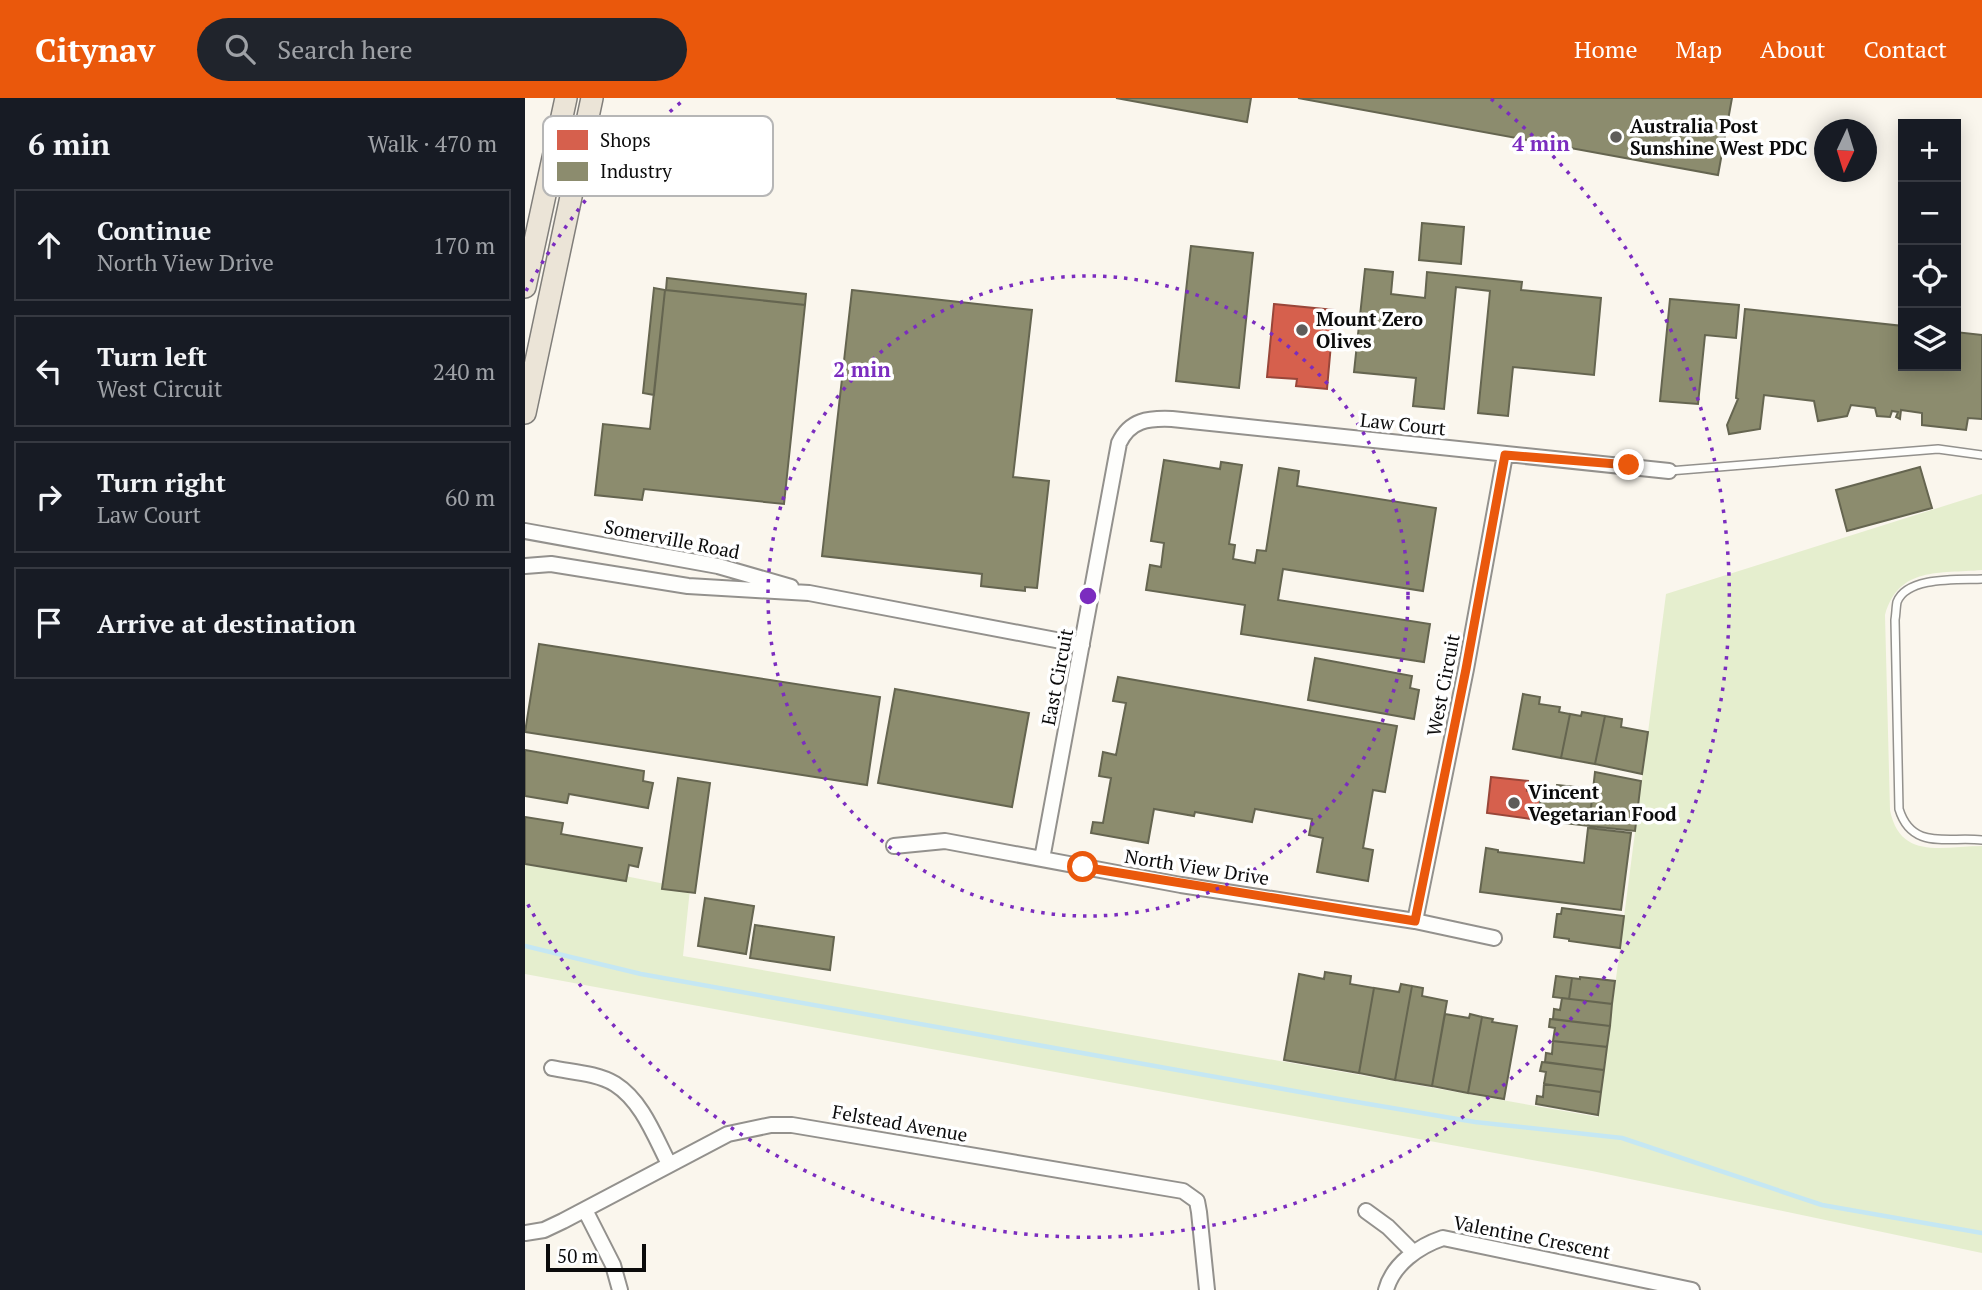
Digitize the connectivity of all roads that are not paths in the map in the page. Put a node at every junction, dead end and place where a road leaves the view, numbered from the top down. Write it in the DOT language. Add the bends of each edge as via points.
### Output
graph roads {
  1 [pos="566,98"];
  2 [pos="592,98"];
  3 [pos="562,116"];
  4 [pos="588,116"];
  5 [pos="545,196"];
  6 [pos="571,196"];
  7 [pos="525,287"];
  8 [pos="525,413"];
  9 [pos="1134,424"];
  10 [pos="1505,455"];
  11 [pos="1982,455"];
  12 [pos="1669,471"];
  13 [pos="525,531"];
  14 [pos="525,566"];
  15 [pos="1982,579"];
  16 [pos="809,593"];
  17 [pos="1082,645"];
  18 [pos="1982,840"];
  19 [pos="894,846"];
  20 [pos="1042,859"];
  21 [pos="1415,921"];
  22 [pos="1494,938"];
  23 [pos="552,1068"];
  24 [pos="669,1164"];
  25 [pos="585,1210"];
  26 [pos="1366,1211"];
  27 [pos="525,1233"];
  28 [pos="1413,1252"];
  29 [pos="619,1290"];
  30 [pos="1207,1290"];
  31 [pos="1386,1290"];
  32 [pos="1692,1290"];
  1 -- 3 [label="main road"];
  2 -- 4 [label="main road"];
  5 -- 7 [label="main road"];
  6 -- 8 [label="main road"];
  9 -- 10 [label="street, Law Court" via="1172,419"];
  9 -- 17 [label="street, East Circuit" via="1119,443"];
  10 -- 12 [label="street, Law Court"];
  10 -- 21 [label="street, West Circuit"];
  11 -- 12 [label="lane" via="1938,449"];
  13 -- 16 [label="street, Somerville Road" via="718,566"];
  14 -- 16 [label="street, Somerville Road" via="551,564 688,586"];
  15 -- 18 [label="lane" via="1920,583 1909,588 1898,601 1895,620 1903,823 1927,839"];
  16 -- 17 [label="street, Somerville Road"];
  17 -- 20 [label="street, East Circuit"];
  19 -- 20 [label="street, North View Drive" via="945,841"];
  20 -- 21 [label="street, North View Drive"];
  21 -- 22 [label="street, North View Drive"];
  23 -- 24 [label="street" via="614,1084 633,1100"];
  24 -- 25 [label="street, Felstead Avenue"];
  24 -- 30 [label="street, Felstead Avenue" via="728,1135 792,1125 1183,1191 1196,1201 1199,1212"];
  25 -- 27 [label="street, Felstead Avenue" via="544,1230"];
  25 -- 29 [label="street" via="613,1265"];
  26 -- 28 [label="street"];
  28 -- 31 [label="street, Valentine Crescent" via="1388,1281"];
  28 -- 32 [label="street, Valentine Crescent" via="1443,1238 1455,1239"];
}
